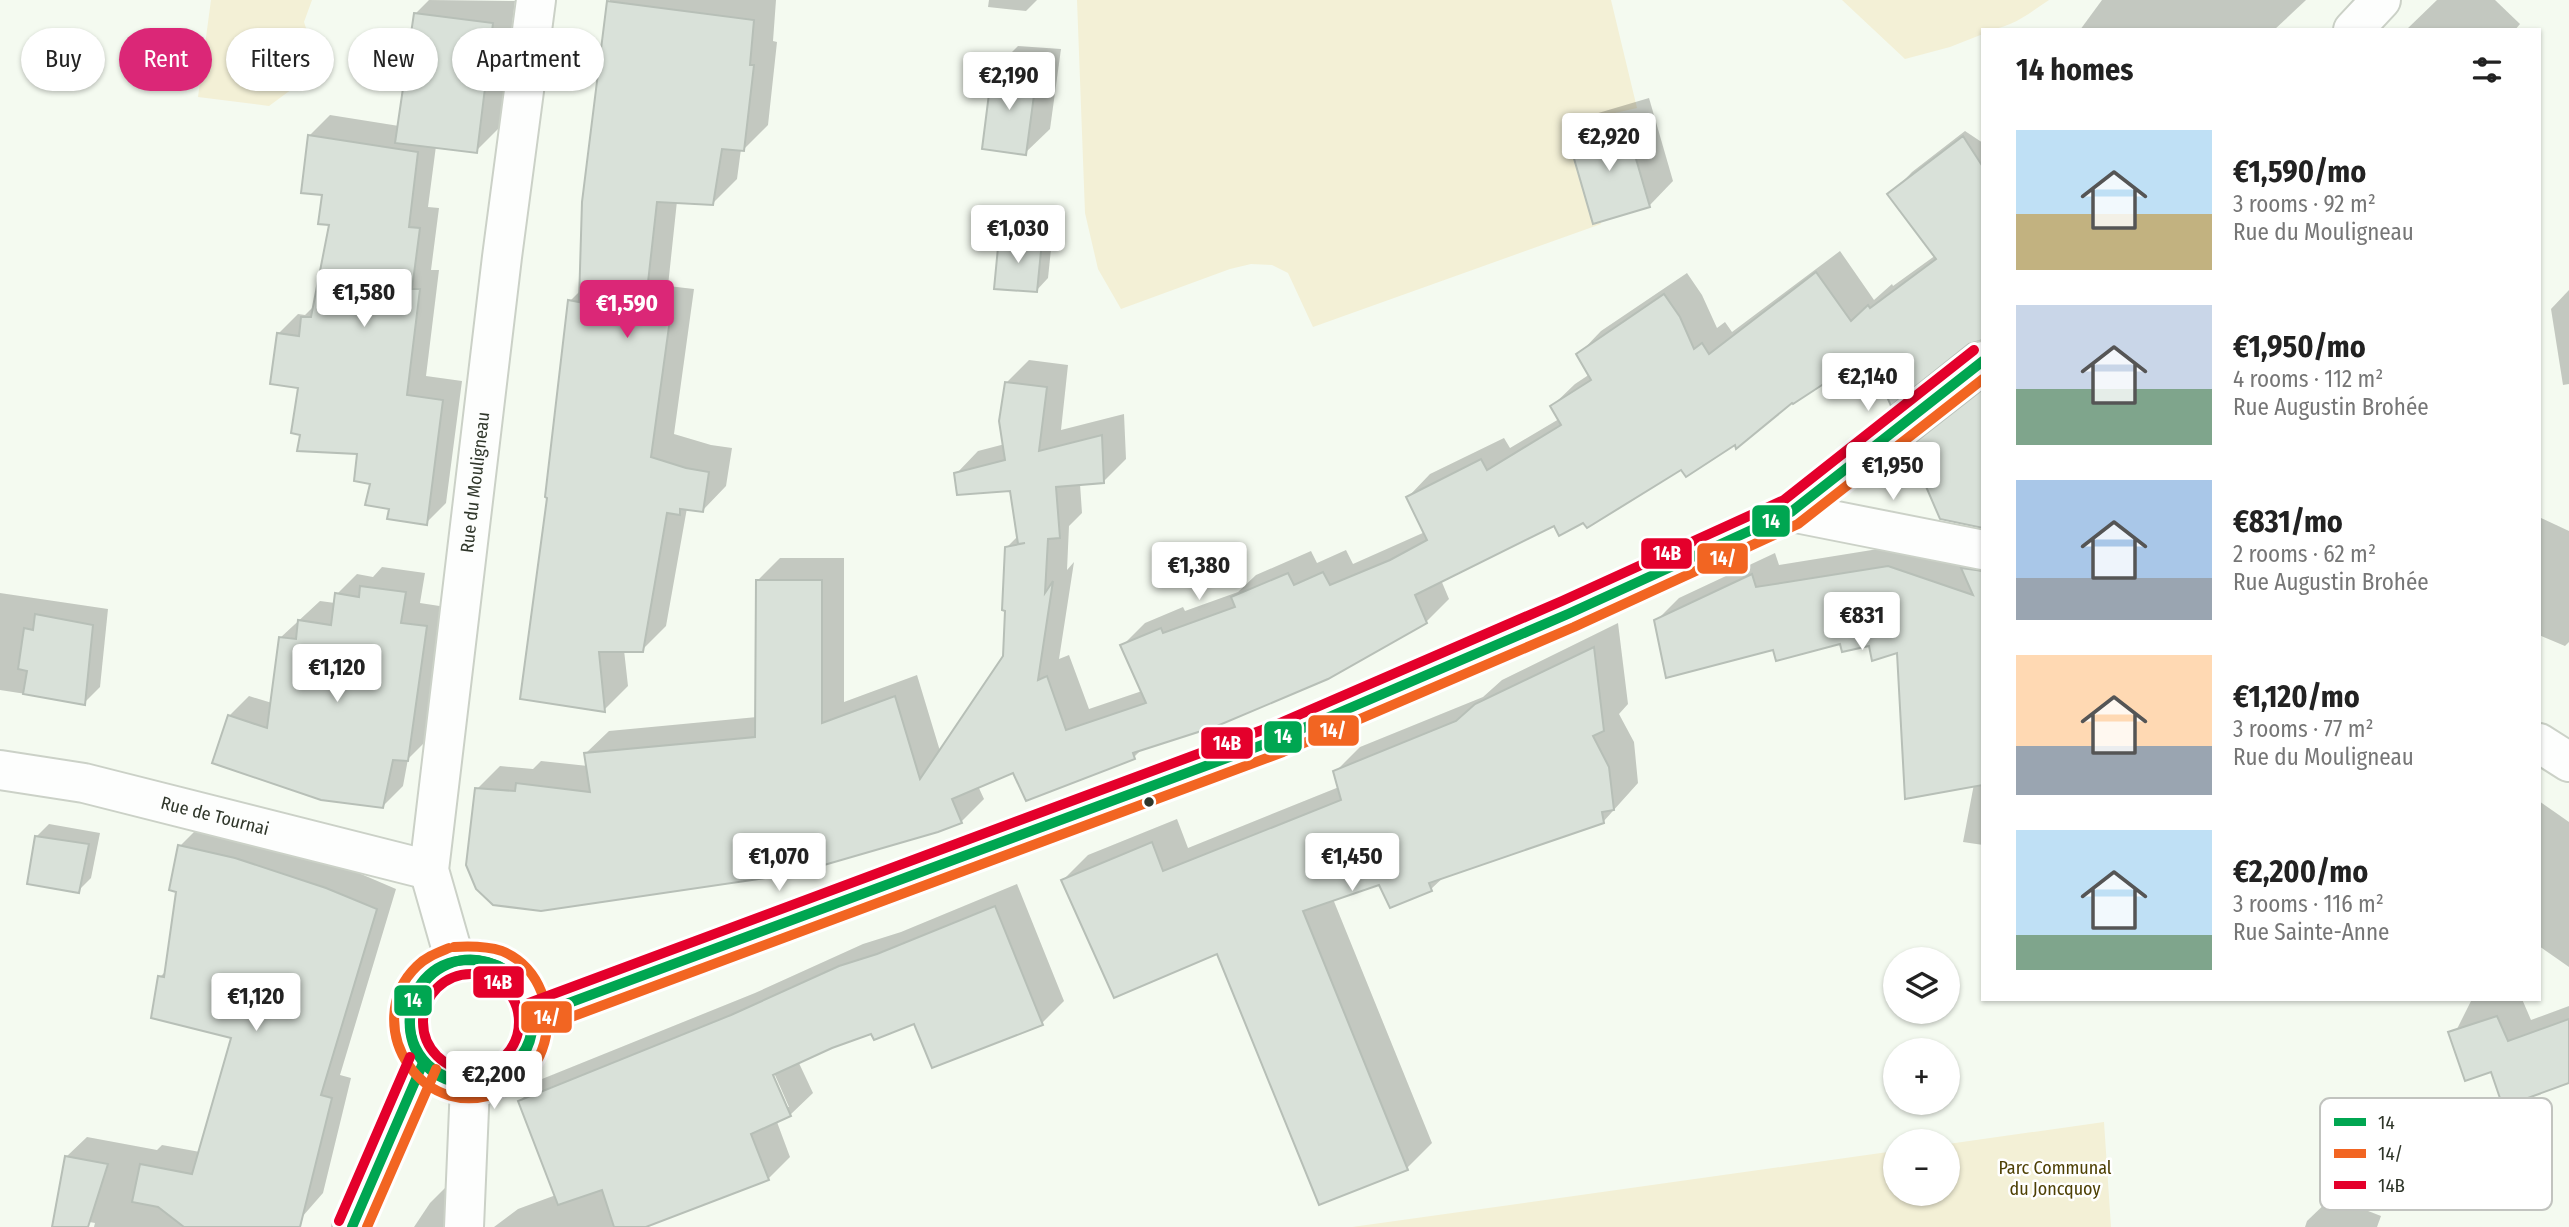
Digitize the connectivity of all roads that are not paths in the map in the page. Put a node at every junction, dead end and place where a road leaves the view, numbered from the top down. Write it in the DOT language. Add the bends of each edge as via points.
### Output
graph roads {
  1 [pos="536,0"];
  2 [pos="2381,0"];
  3 [pos="2355,28"];
  4 [pos="1981,363"];
  5 [pos="1791,512"];
  6 [pos="1981,550"];
  7 [pos="2541,744"];
  8 [pos="2569,762"];
  9 [pos="0,769"];
  10 [pos="429,870"];
  11 [pos="455,961"];
  12 [pos="534,1016"];
  13 [pos="423,1063"];
  14 [pos="470,1085"];
  15 [pos="352,1227"];
  16 [pos="464,1227"];
  1 -- 10 [label="street, Rue du Mouligneau"];
  2 -- 3 [label="street"];
  4 -- 5 [label="street"];
  5 -- 6 [label="street"];
  5 -- 12 [label="street" via="1278,739"];
  7 -- 8 [label="street"];
  9 -- 10 [label="street, Rue de Tournai" via="84,783"];
  10 -- 11 [label="street, Rue du Mouligneau"];
  11 -- 12 [label="street" via="478,959 501,966 528,995"];
  11 -- 13 [label="street" via="435,970 419,985 409,1009 408,1029"];
  12 -- 14 [label="street" via="532,1038 523,1058 508,1074"];
  13 -- 14 [label="street" via="440,1077"];
  13 -- 15 [label="street"];
  14 -- 16 [label="street"];
}
